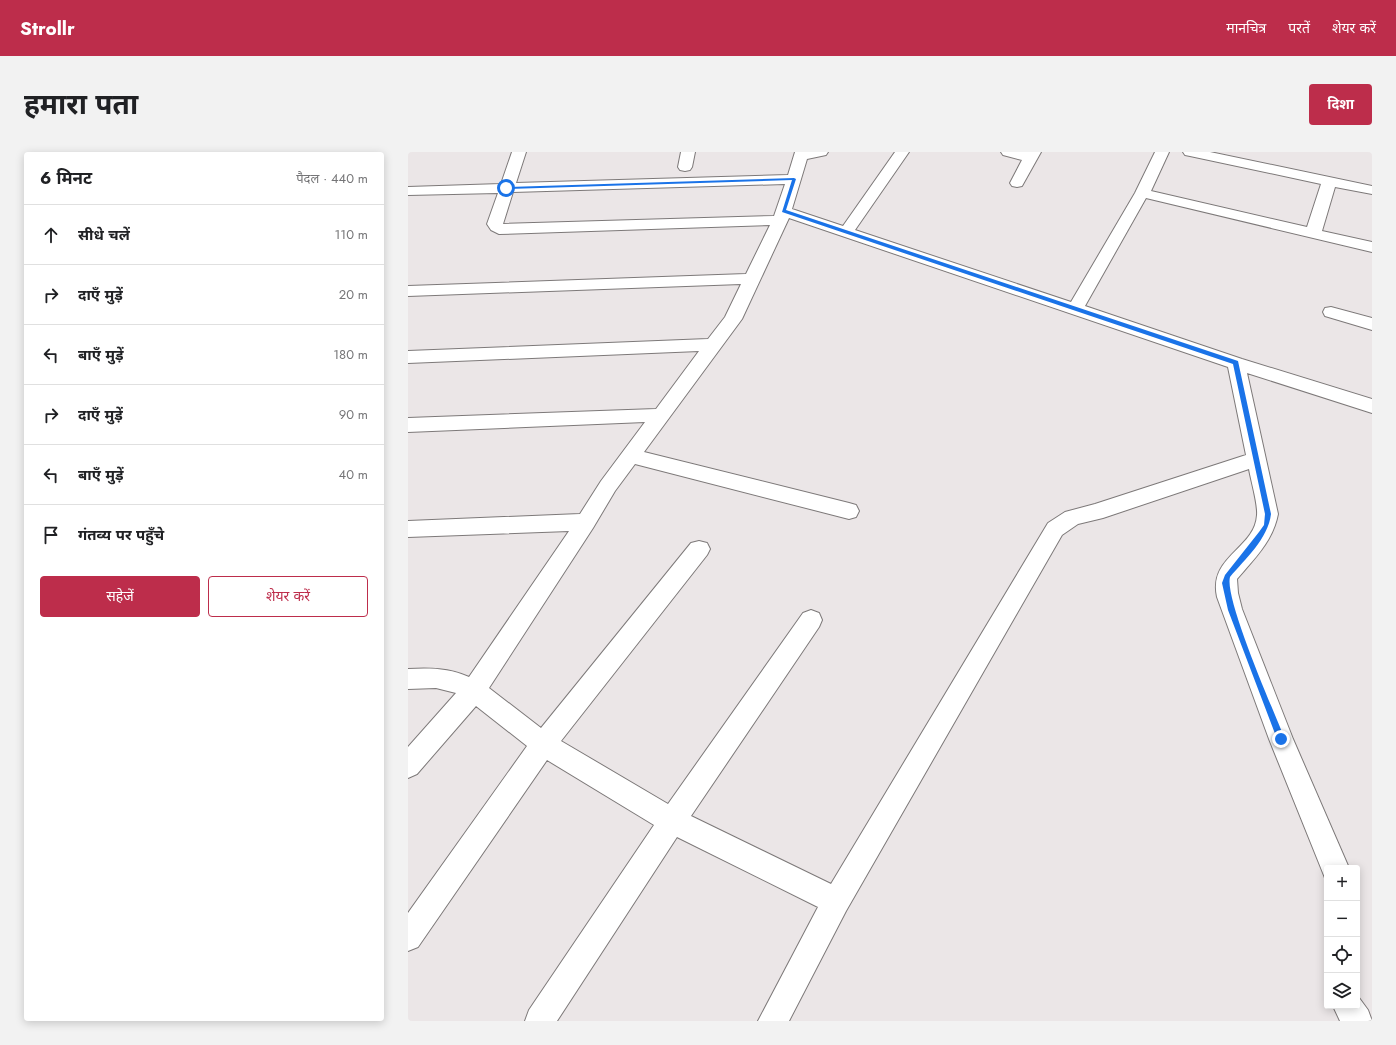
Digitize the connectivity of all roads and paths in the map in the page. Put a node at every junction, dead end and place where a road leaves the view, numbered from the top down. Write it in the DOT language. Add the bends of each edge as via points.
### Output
graph roads {
  1 [pos="519,152"];
  2 [pos="688,152"];
  3 [pos="821,152"];
  4 [pos="902,152"];
  5 [pos="1008,152"];
  6 [pos="1162,152"];
  7 [pos="1190,152"];
  8 [pos="802,154"];
  9 [pos="1033,155"];
  10 [pos="685,167"];
  11 [pos="794,179"];
  12 [pos="1329,181"];
  13 [pos="1017,183"];
  14 [pos="506,188"];
  15 [pos="1372,190"];
  16 [pos="408,191"];
  17 [pos="1142,193"];
  18 [pos="782,216"];
  19 [pos="846,232"];
  20 [pos="1313,234"];
  21 [pos="1372,248"];
  22 [pos="752,279"];
  23 [pos="408,291"];
  24 [pos="1075,308"];
  25 [pos="1331,312"];
  26 [pos="1372,324"];
  27 [pos="713,345"];
  28 [pos="408,357"];
  29 [pos="1236,362"];
  30 [pos="1372,406"];
  31 [pos="661,415"];
  32 [pos="408,425"];
  33 [pos="630,456"];
  34 [pos="1257,459"];
  35 [pos="849,511"];
  36 [pos="586,522"];
  37 [pos="408,529"];
  38 [pos="698,549"];
  39 [pos="811,620"];
  40 [pos="408,679"];
  41 [pos="474,690"];
  42 [pos="543,744"];
  43 [pos="408,766"];
  44 [pos="672,821"];
  45 [pos="1334,865"];
  46 [pos="836,901"];
  47 [pos="408,937"];
  48 [pos="1350,1009"];
  49 [pos="540,1021"];
  50 [pos="773,1021"];
  51 [pos="1357,1021"];
  1 -- 14 [label="street"];
  2 -- 10 [label="street"];
  3 -- 8 [label="street"];
  4 -- 19 [label="street"];
  5 -- 9 [label="street"];
  6 -- 17 [label="street"];
  7 -- 12 [label="street"];
  8 -- 11 [label="street"];
  9 -- 13 [label="street"];
  11 -- 14 [label="street"];
  11 -- 18 [label="street"];
  12 -- 15 [label="street"];
  12 -- 20 [label="street"];
  14 -- 16 [label="street"];
  14 -- 18 [label="street" via="495,224 496,227 505,230"];
  17 -- 20 [label="street"];
  17 -- 24 [label="street"];
  18 -- 19 [label="street"];
  18 -- 22 [label="street"];
  19 -- 24 [label="street"];
  20 -- 21 [label="street"];
  22 -- 23 [label="street"];
  22 -- 27 [label="street" via="733,319"];
  24 -- 29 [label="street"];
  25 -- 26 [label="street"];
  27 -- 28 [label="street"];
  27 -- 31 [label="street"];
  29 -- 30 [label="street"];
  29 -- 34 [label="street"];
  31 -- 32 [label="street"];
  31 -- 33 [label="street"];
  33 -- 35 [label="street"];
  33 -- 36 [label="street"];
  34 -- 45 [label="street" via="1267,504 1267,525 1227,576 1227,595 1281,739"];
  34 -- 46 [label="street" via="1072,518 1055,529"];
  36 -- 37 [label="street"];
  36 -- 41 [label="street"];
  38 -- 42 [label="street"];
  39 -- 44 [label="street"];
  40 -- 41 [label="street" via="442,679"];
  41 -- 42 [label="street"];
  41 -- 43 [label="street"];
  42 -- 44 [label="street"];
  42 -- 47 [label="street"];
  44 -- 46 [label="street"];
  44 -- 49 [label="street"];
  46 -- 50 [label="street"];
  48 -- 51 [label="street"];
}
